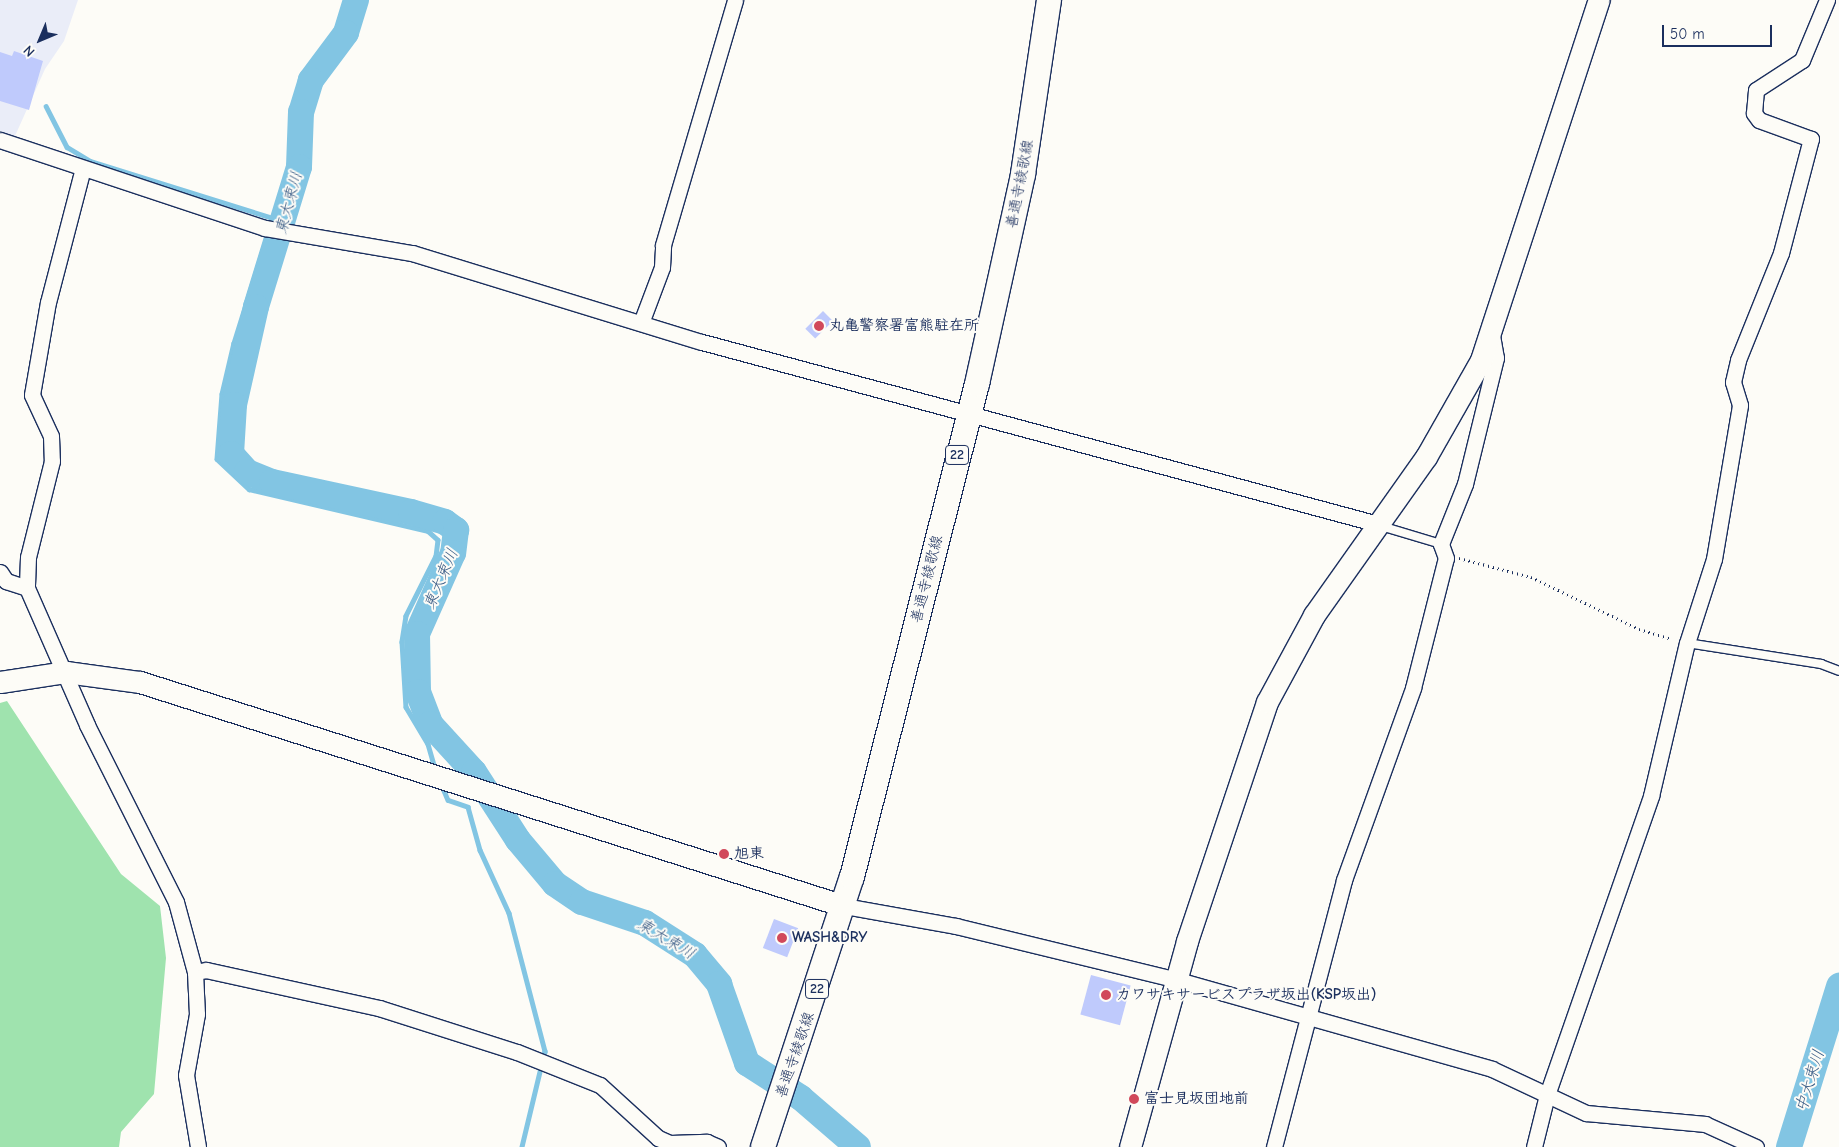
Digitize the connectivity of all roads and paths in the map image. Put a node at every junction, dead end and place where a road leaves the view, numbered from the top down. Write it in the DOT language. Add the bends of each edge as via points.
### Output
graph roads {
  1 [pos="735,0"];
  2 [pos="1050,0"];
  3 [pos="1599,0"];
  4 [pos="1827,0"];
  5 [pos="0,140"];
  6 [pos="83,168"];
  7 [pos="641,323"];
  8 [pos="1492,335"];
  9 [pos="969,413"];
  10 [pos="1378,524"];
  11 [pos="1442,548"];
  12 [pos="0,572"];
  13 [pos="27,588"];
  14 [pos="1687,643"];
  15 [pos="1839,671"];
  16 [pos="66,672"];
  17 [pos="0,682"];
  18 [pos="844,906"];
  19 [pos="195,972"];
  20 [pos="1178,980"];
  21 [pos="1310,1016"];
  22 [pos="1546,1094"];
  23 [pos="198,1147"];
  24 [pos="718,1147"];
  25 [pos="763,1147"];
  26 [pos="1130,1147"];
  27 [pos="1274,1147"];
  28 [pos="1534,1147"];
  29 [pos="1756,1147"];
  1 -- 7 [label="street" via="663,245 662,267"];
  2 -- 9 [label="main road, 善通寺綾歌線 / 22" via="1023,174"];
  3 -- 8 [label="street"];
  4 -- 14 [label="street" via="1802,60 1756,90 1754,112 1759,120 1811,139 1780,253 1738,360 1733,382 1740,405 1714,559"];
  5 -- 6 [label="street"];
  6 -- 7 [label="street" via="266,228 295,236 412,253"];
  6 -- 13 [label="street" via="48,302 32,395 51,436 52,461 28,557"];
  7 -- 9 [label="street"];
  8 -- 10 [label="street" via="1465,393"];
  8 -- 11 [label="street" via="1496,358 1468,474"];
  9 -- 10 [label="street"];
  9 -- 18 [label="main road, 善通寺綾歌線 / 22"];
  10 -- 11 [label="lane"];
  10 -- 20 [label="street" via="1314,615 1267,702 1187,941"];
  11 -- 14 [label="path" via="1531,577 1645,632"];
  11 -- 21 [label="street" via="1413,688 1344,880"];
  12 -- 13 [label="street" via="6,581"];
  13 -- 16 [label="street"];
  14 -- 15 [label="lane"];
  14 -- 22 [label="street" via="1651,796"];
  16 -- 17 [label="street"];
  16 -- 18 [label="street" via="140,682 512,803"];
  16 -- 19 [label="street" via="87,726 166,877"];
  18 -- 20 [label="street" via="956,926"];
  18 -- 25 [label="main road, 善通寺綾歌線 / 22"];
  19 -- 23 [label="street" via="197,1014 186,1074"];
  19 -- 24 [label="street" via="206,970 379,1008 600,1085 658,1138 670,1143 706,1142"];
  20 -- 21 [label="street"];
  20 -- 26 [label="street"];
  21 -- 22 [label="street" via="1492,1070"];
  21 -- 27 [label="street"];
  22 -- 28 [label="street"];
  22 -- 29 [label="street" via="1557,1104 1586,1113 1705,1124"];
}
